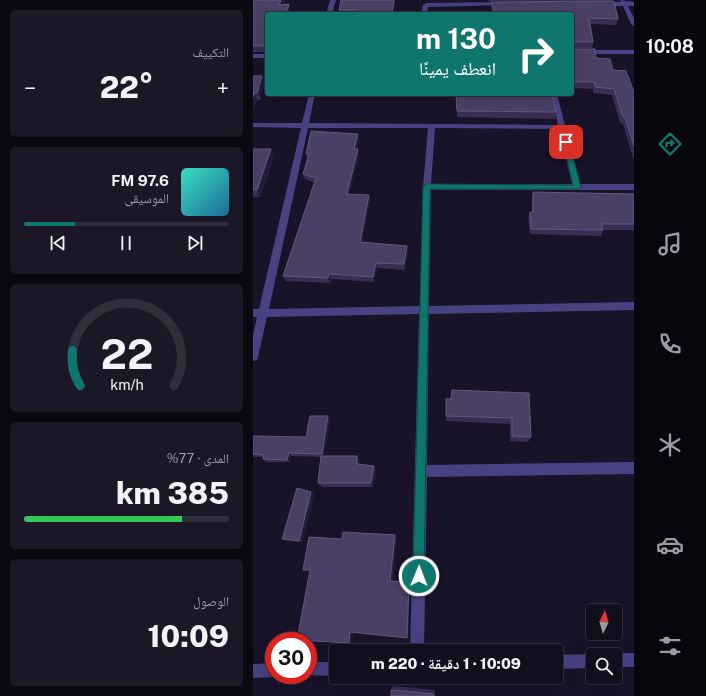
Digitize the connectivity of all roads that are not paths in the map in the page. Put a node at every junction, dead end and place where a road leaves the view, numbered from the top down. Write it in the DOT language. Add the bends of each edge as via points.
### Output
graph roads {
  1 [pos="333,0"];
  2 [pos="624,2"];
  3 [pos="425,3"];
  4 [pos="507,4"];
  5 [pos="593,4"];
  6 [pos="634,4"];
  7 [pos="330,12"];
  8 [pos="634,24"];
  9 [pos="574,52"];
  10 [pos="634,52"];
  11 [pos="253,56"];
  12 [pos="265,56"];
  13 [pos="312,96"];
  14 [pos="554,96"];
  15 [pos="253,125"];
  16 [pos="305,125"];
  17 [pos="432,126"];
  18 [pos="562,127"];
  19 [pos="427,187"];
  20 [pos="577,187"];
  21 [pos="634,187"];
  22 [pos="634,306"];
  23 [pos="425,310"];
  24 [pos="258,313"];
  25 [pos="253,357"];
  26 [pos="634,468"];
  27 [pos="421,471"];
  28 [pos="417,644"];
  29 [pos="622,660"];
  30 [pos="634,660"];
  31 [pos="586,661"];
  32 [pos="563,662"];
  33 [pos="329,668"];
  34 [pos="317,669"];
  35 [pos="265,670"];
  36 [pos="253,671"];
  1 -- 7 [label="street"];
  2 -- 5 [label="street"];
  2 -- 6 [label="street"];
  2 -- 8 [label="street"];
  3 -- 4 [label="street"];
  9 -- 10 [label="street"];
  11 -- 12 [label="street"];
  13 -- 16 [label="street"];
  14 -- 18 [label="street"];
  15 -- 16 [label="street"];
  16 -- 17 [label="street"];
  16 -- 24 [label="street"];
  17 -- 18 [label="street"];
  17 -- 19 [label="street"];
  18 -- 20 [label="street"];
  19 -- 20 [label="street"];
  19 -- 23 [label="street"];
  20 -- 21 [label="street"];
  22 -- 23 [label="street"];
  23 -- 24 [label="street"];
  23 -- 27 [label="street"];
  24 -- 25 [label="street"];
  26 -- 27 [label="street"];
  27 -- 28 [label="street"];
  29 -- 30 [label="street"];
  31 -- 32 [label="street"];
  33 -- 34 [label="street"];
  35 -- 36 [label="street"];
}
